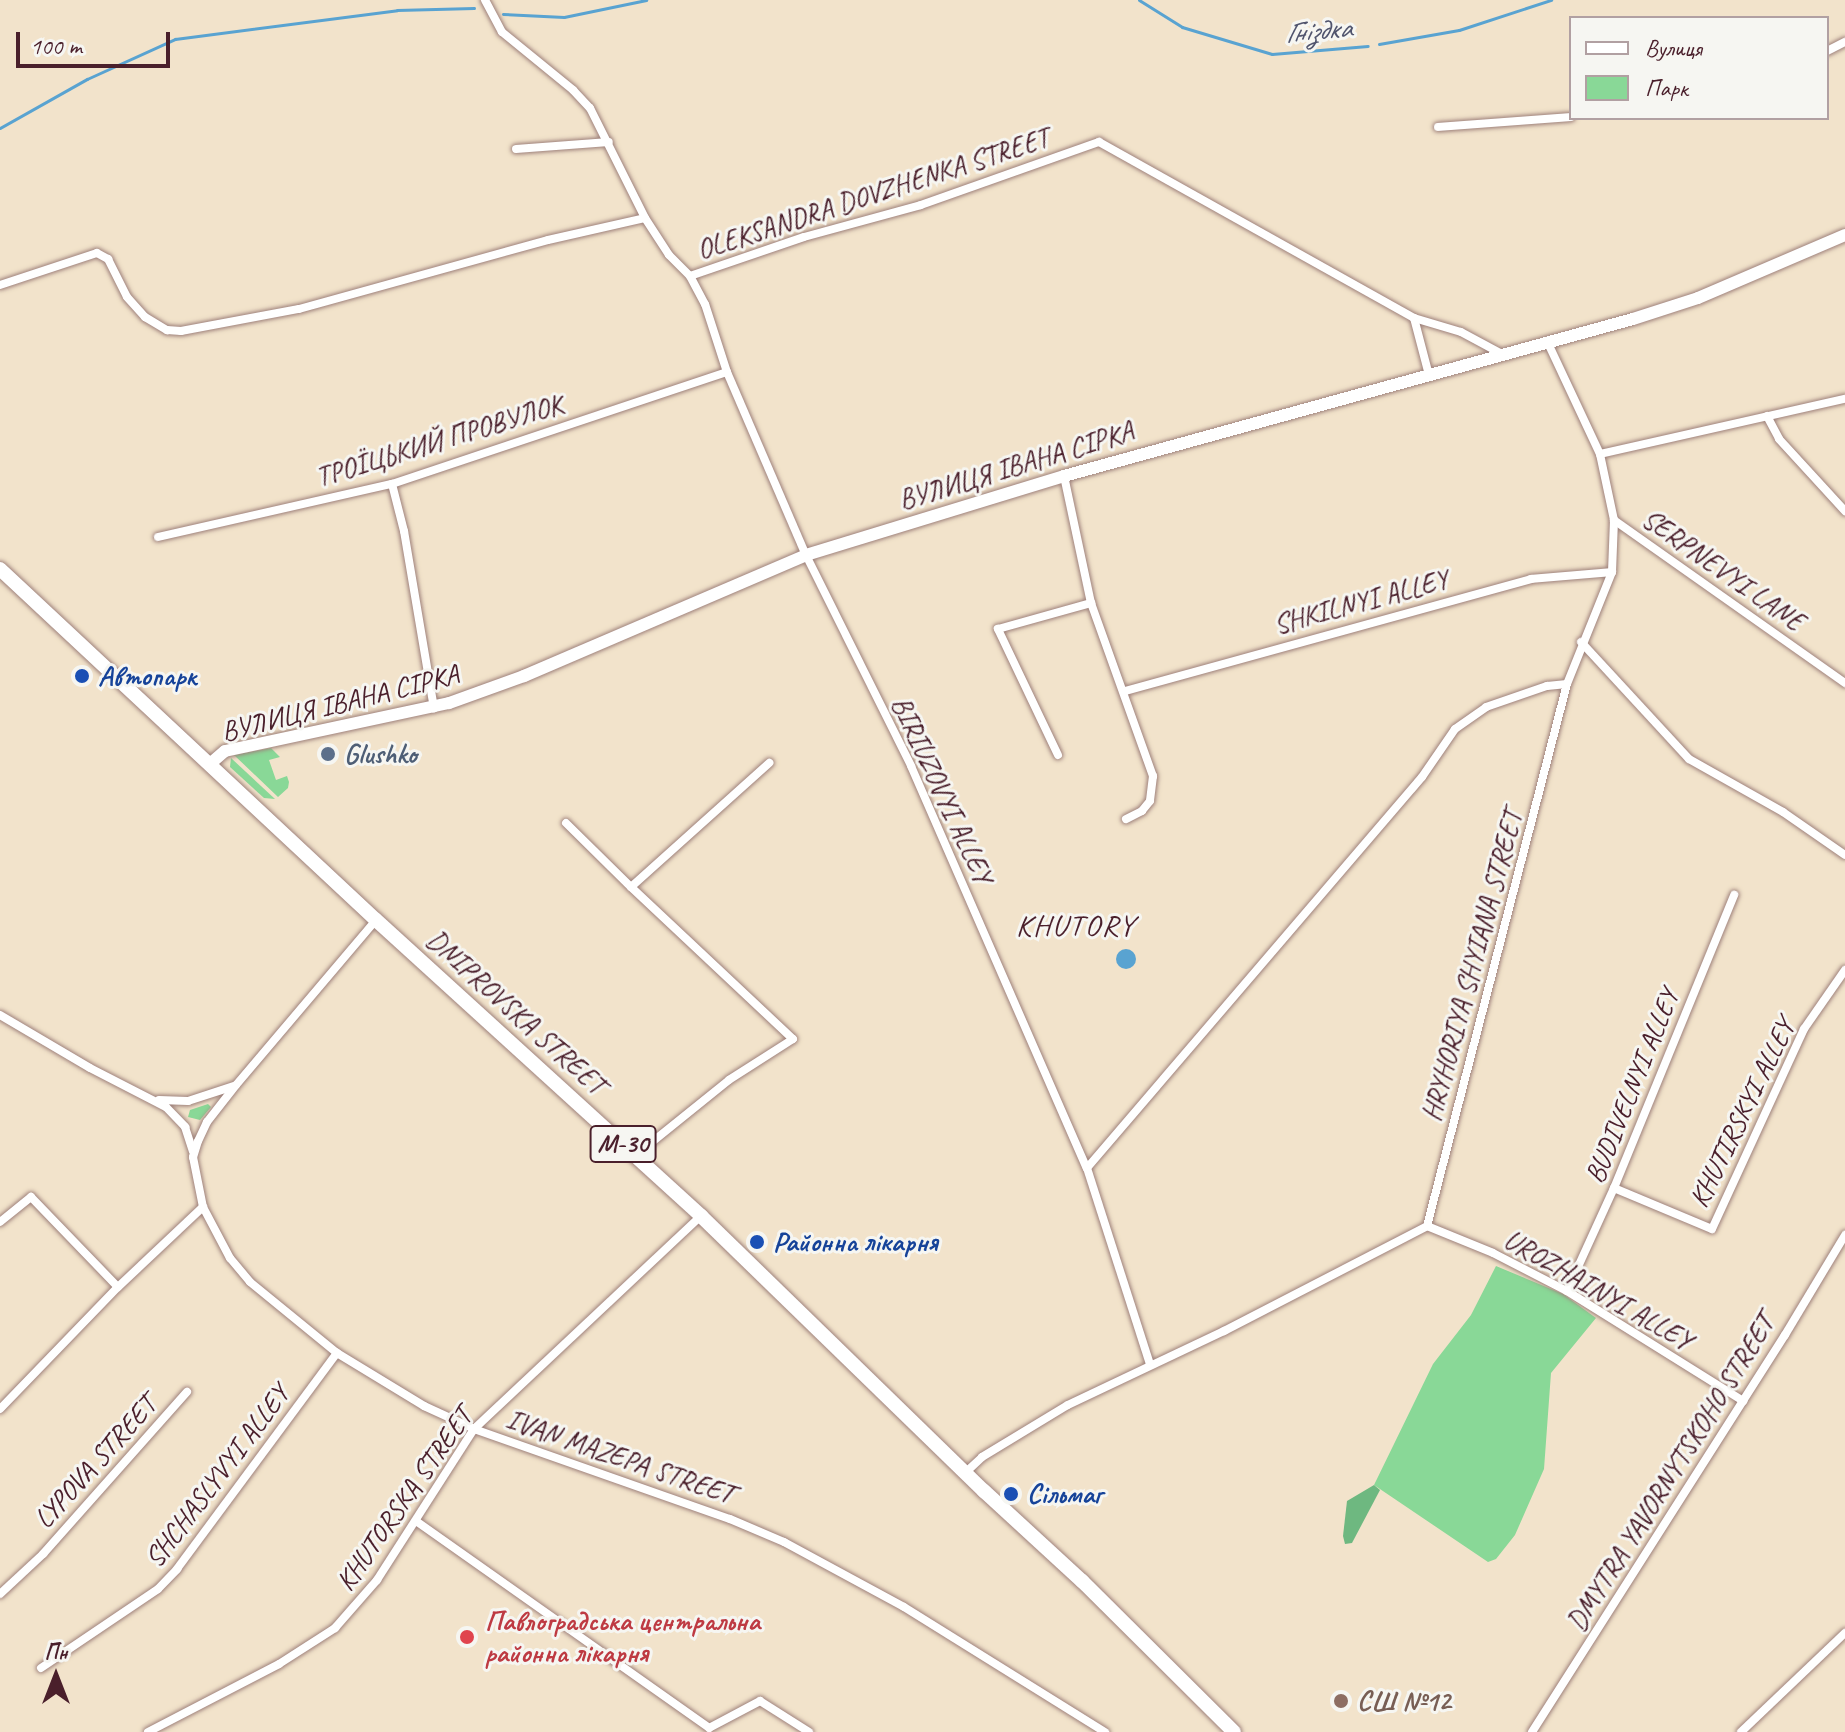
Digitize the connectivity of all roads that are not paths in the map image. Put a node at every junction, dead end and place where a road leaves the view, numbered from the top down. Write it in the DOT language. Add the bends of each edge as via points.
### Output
graph roads {
  1 [pos="485,0"];
  2 [pos="1569,117"];
  3 [pos="1438,127"];
  4 [pos="609,142"];
  5 [pos="516,149"];
  6 [pos="645,218"];
  7 [pos="1845,235"];
  8 [pos="690,276"];
  9 [pos="0,285"];
  10 [pos="1414,318"];
  11 [pos="1547,341"];
  12 [pos="1502,354"];
  13 [pos="727,372"];
  14 [pos="1429,375"];
  15 [pos="1845,399"];
  16 [pos="1767,416"];
  17 [pos="1600,454"];
  18 [pos="1064,476"];
  19 [pos="392,484"];
  20 [pos="1845,511"];
  21 [pos="1614,520"];
  22 [pos="158,537"];
  23 [pos="806,555"];
  24 [pos="0,569"];
  25 [pos="1612,572"];
  26 [pos="1091,603"];
  27 [pos="1581,642"];
  28 [pos="1845,683"];
  29 [pos="1567,684"];
  30 [pos="1125,691"];
  31 [pos="434,708"];
  32 [pos="1058,755"];
  33 [pos="211,763"];
  34 [pos="769,763"];
  35 [pos="1126,819"];
  36 [pos="566,823"];
  37 [pos="1845,855"];
  38 [pos="631,887"];
  39 [pos="1734,895"];
  40 [pos="376,920"];
  41 [pos="1845,970"];
  42 [pos="0,1015"];
  43 [pos="10,1020"];
  44 [pos="0,1026"];
  45 [pos="236,1085"];
  46 [pos="154,1099"];
  47 [pos="636,1155"];
  48 [pos="193,1157"];
  49 [pos="1087,1168"];
  50 [pos="1614,1188"];
  51 [pos="203,1207"];
  52 [pos="701,1216"];
  53 [pos="0,1222"];
  54 [pos="1427,1226"];
  55 [pos="1845,1235"];
  56 [pos="118,1287"];
  57 [pos="1567,1291"];
  58 [pos="337,1353"];
  59 [pos="1150,1364"];
  60 [pos="187,1392"];
  61 [pos="1743,1401"];
  62 [pos="0,1409"];
  63 [pos="474,1429"];
  64 [pos="965,1473"];
  65 [pos="416,1521"];
  66 [pos="0,1594"];
  67 [pos="1845,1633"];
  68 [pos="41,1668"];
  69 [pos="148,1732"];
  70 [pos="809,1732"];
  71 [pos="1105,1732"];
  72 [pos="1234,1732"];
  73 [pos="1532,1732"];
  74 [pos="1741,1732"];
  1 -- 4 [label="street, OLEKSANDRA DOVZHENKA STREET" via="502,32 573,90"];
  2 -- 3 [label="street"];
  4 -- 5 [label="street"];
  4 -- 6 [label="street, OLEKSANDRA DOVZHENKA STREET"];
  6 -- 8 [label="street, OLEKSANDRA DOVZHENKA STREET"];
  6 -- 9 [label="street" via="299,309 181,331 167,330 145,317 127,297 108,259 97,253"];
  7 -- 11 [label="street, ВУЛИЦЯ ІВАНА СІРКА" via="1698,298"];
  8 -- 10 [label="street, OLEKSANDRA DOVZHENKA STREET" via="921,205 1099,142"];
  8 -- 13 [label="street, BIRIUZOVYI ALLEY"];
  10 -- 12 [label="street, OLEKSANDRA DOVZHENKA STREET" via="1461,332"];
  10 -- 14 [label="street"];
  11 -- 12 [label="street, ВУЛИЦЯ ІВАНА СІРКА"];
  11 -- 17 [label="street, HRYHORIYA SHYIANA STREET"];
  12 -- 14 [label="street, ВУЛИЦЯ ІВАНА СІРКА"];
  13 -- 19 [label="street, ТРОЇЦЬКИЙ ПРОВУЛОК"];
  13 -- 23 [label="street, BIRIUZOVYI ALLEY"];
  14 -- 18 [label="street, ВУЛИЦЯ ІВАНА СІРКА"];
  15 -- 16 [label="street"];
  16 -- 17 [label="street"];
  16 -- 20 [label="street" via="1779,439"];
  17 -- 21 [label="street, HRYHORIYA SHYIANA STREET"];
  18 -- 23 [label="street, ВУЛИЦЯ ІВАНА СІРКА"];
  18 -- 26 [label="street"];
  19 -- 22 [label="street, ТРОЇЦЬКИЙ ПРОВУЛОК"];
  19 -- 31 [label="street"];
  21 -- 25 [label="street, HRYHORIYA SHYIANA STREET"];
  21 -- 28 [label="street, SERPNEVYI LANE"];
  23 -- 31 [label="street, ВУЛИЦЯ ІВАНА СІРКА" via="524,676"];
  23 -- 49 [label="street, BIRIUZOVYI ALLEY" via="911,766"];
  24 -- 33 [label="highway, DNIPROVSKA STREET / М-30"];
  25 -- 27 [label="street, HRYHORIYA SHYIANA STREET"];
  25 -- 30 [label="street, SHKILNYI ALLEY" via="1531,579"];
  26 -- 30 [label="street"];
  26 -- 32 [label="street" via="998,629"];
  27 -- 29 [label="street, HRYHORIYA SHYIANA STREET"];
  27 -- 37 [label="street" via="1689,759 1783,812"];
  29 -- 49 [label="street" via="1486,707 1455,729 1422,777"];
  29 -- 54 [label="street, HRYHORIYA SHYIANA STREET"];
  30 -- 35 [label="street" via="1153,789 1142,811"];
  31 -- 33 [label="street, ВУЛИЦЯ ІВАНА СІРКА" via="225,751"];
  33 -- 40 [label="highway, DNIPROVSKA STREET / М-30"];
  34 -- 38 [label="street"];
  36 -- 38 [label="street"];
  38 -- 47 [label="street" via="793,1039 729,1080"];
  39 -- 50 [label="street, BUDIVELNYI ALLEY"];
  40 -- 45 [label="street"];
  40 -- 47 [label="highway, DNIPROVSKA STREET / М-30"];
  41 -- 50 [label="street, KHUTIRSKYI ALLEY" via="1804,1029 1712,1229"];
  42 -- 43 [label="street, IVAN MAZEPA STREET"];
  43 -- 44 [label="street"];
  43 -- 46 [label="street, IVAN MAZEPA STREET"];
  45 -- 46 [label="street, IVAN MAZEPA STREET" via="188,1101"];
  45 -- 48 [label="street" via="207,1122"];
  46 -- 48 [label="street, IVAN MAZEPA STREET" via="185,1127"];
  47 -- 52 [label="highway, DNIPROVSKA STREET / М-30"];
  48 -- 51 [label="street, IVAN MAZEPA STREET"];
  49 -- 59 [label="street, BIRIUZOVYI ALLEY"];
  50 -- 57 [label="street, BUDIVELNYI ALLEY"];
  51 -- 56 [label="street"];
  51 -- 58 [label="street, IVAN MAZEPA STREET" via="230,1258 250,1282"];
  52 -- 63 [label="street, KHUTORSKA STREET"];
  52 -- 64 [label="highway, DNIPROVSKA STREET / М-30"];
  53 -- 56 [label="street" via="31,1197"];
  54 -- 57 [label="street, UROZHAINYI ALLEY"];
  54 -- 59 [label="street"];
  55 -- 61 [label="street, DMYTRA YAVORNYTSKOHO STREET"];
  56 -- 62 [label="street"];
  57 -- 61 [label="street, UROZHAINYI ALLEY"];
  58 -- 63 [label="street, IVAN MAZEPA STREET" via="424,1406"];
  58 -- 68 [label="street, SHCHASLYVYI ALLEY" via="177,1569 146,1598"];
  59 -- 64 [label="street" via="1068,1405"];
  60 -- 66 [label="street, LYPOVA STREET" via="43,1554"];
  61 -- 73 [label="street, DMYTRA YAVORNYTSKOHO STREET"];
  63 -- 65 [label="street, KHUTORSKA STREET"];
  63 -- 71 [label="street, IVAN MAZEPA STREET" via="730,1519 810,1555"];
  64 -- 72 [label="highway, DNIPROVSKA STREET / М-30"];
  65 -- 69 [label="street, KHUTORSKA STREET" via="377,1580 335,1628 279,1664"];
  65 -- 70 [label="street" via="709,1728 760,1701"];
  67 -- 74 [label="street"];
}
